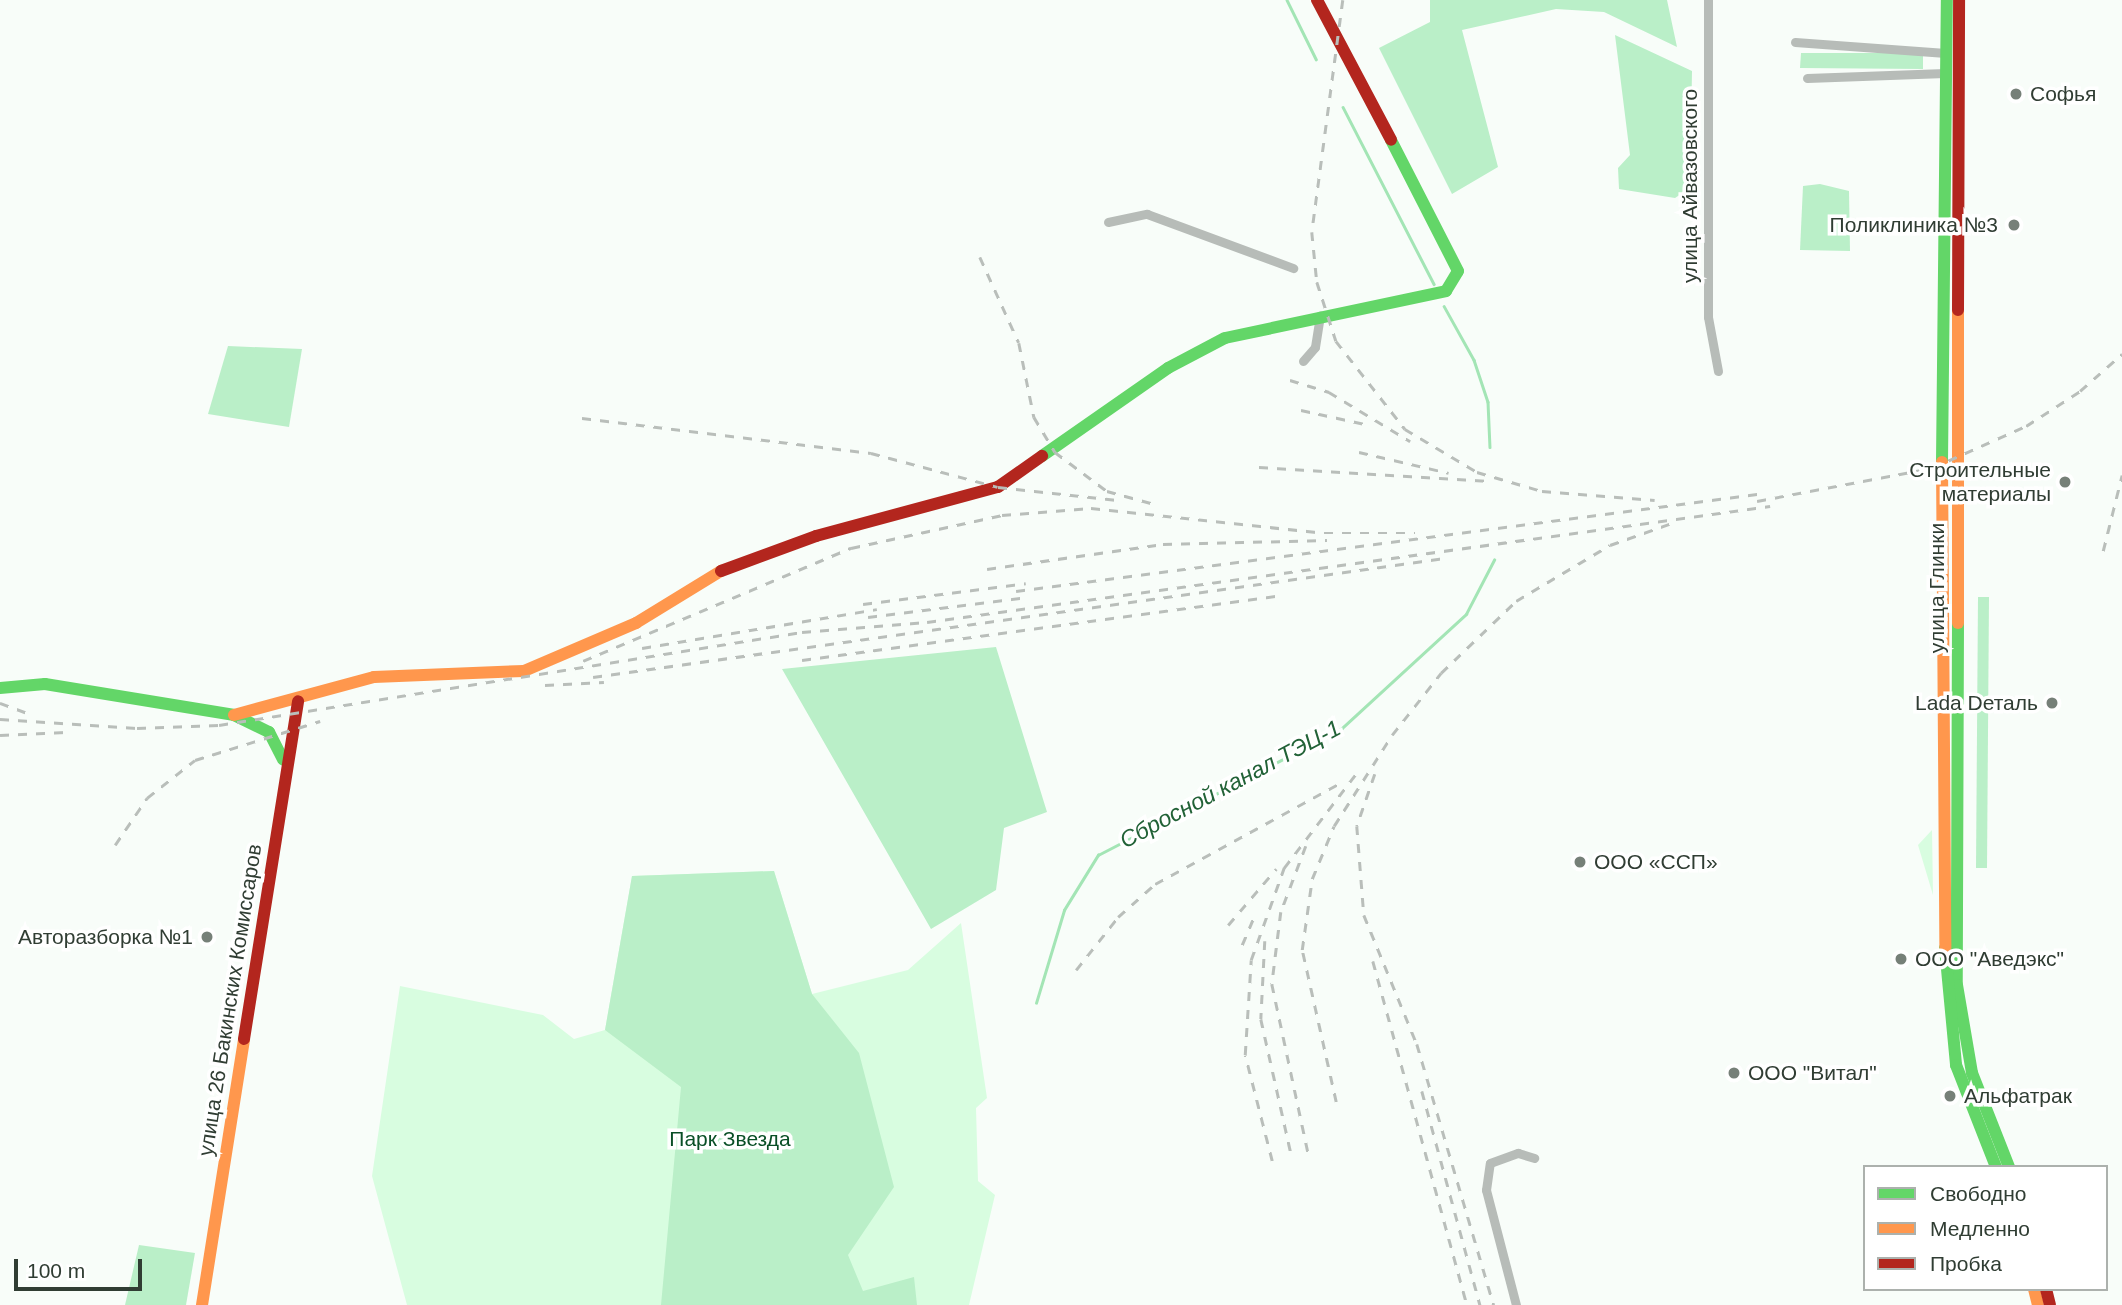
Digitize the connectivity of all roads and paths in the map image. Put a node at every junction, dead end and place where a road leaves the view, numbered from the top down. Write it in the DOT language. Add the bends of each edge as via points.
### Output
graph roads {
  1 [pos="1317,0"];
  2 [pos="1708,0"];
  3 [pos="1947,0"];
  4 [pos="1959,0"];
  5 [pos="1795,42"];
  6 [pos="1946,53"];
  7 [pos="1945,73"];
  8 [pos="1807,78"];
  9 [pos="1949,220"];
  10 [pos="1108,222"];
  11 [pos="1293,268"];
  12 [pos="1320,315"];
  13 [pos="1303,361"];
  14 [pos="1718,371"];
  15 [pos="0,688"];
  16 [pos="299,701"];
  17 [pos="234,715"];
  18 [pos="285,767"];
  19 [pos="1951,822"];
  20 [pos="1534,1158"];
  21 [pos="1995,1165"];
  22 [pos="2008,1165"];
  23 [pos="2040,1293"];
  24 [pos="202,1305"];
  25 [pos="1516,1305"];
  26 [pos="2050,1305"];
  1 -- 12 [label="main road" via="1458,271 1446,292 1433,297"];
  2 -- 14 [label="street, улица Айвазовского" via="1708,317"];
  3 -- 6 [label="main road, улица Глинки"];
  4 -- 9 [label="main road, улица Глинки"];
  5 -- 6 [label="street"];
  6 -- 7 [label="main road, улица Глинки"];
  7 -- 8 [label="street"];
  7 -- 9 [label="main road, улица Глинки"];
  9 -- 19 [label="main road, улица Глинки"];
  10 -- 11 [label="street" via="1158,216 1218,244"];
  12 -- 13 [label="street" via="1315,347"];
  12 -- 16 [label="main road" via="1197,350 998,486 816,536 698,580 636,623 524,671 374,677"];
  15 -- 17 [label="main road" via="44,684"];
  16 -- 17 [label="main road"];
  16 -- 18 [label="main road, улица 26 Бакинских Комиссаров"];
  17 -- 18 [label="main road" via="269,732"];
  18 -- 24 [label="main road, улица 26 Бакинских Комиссаров"];
  19 -- 21 [label="main road, улица Глинки" via="1950,1035"];
  19 -- 22 [label="main road, улица Глинки" via="1958,1004 1972,1073"];
  20 -- 25 [label="street" via="1518,1153 1490,1163 1486,1190"];
  23 -- 26 [label="main road"];
}
